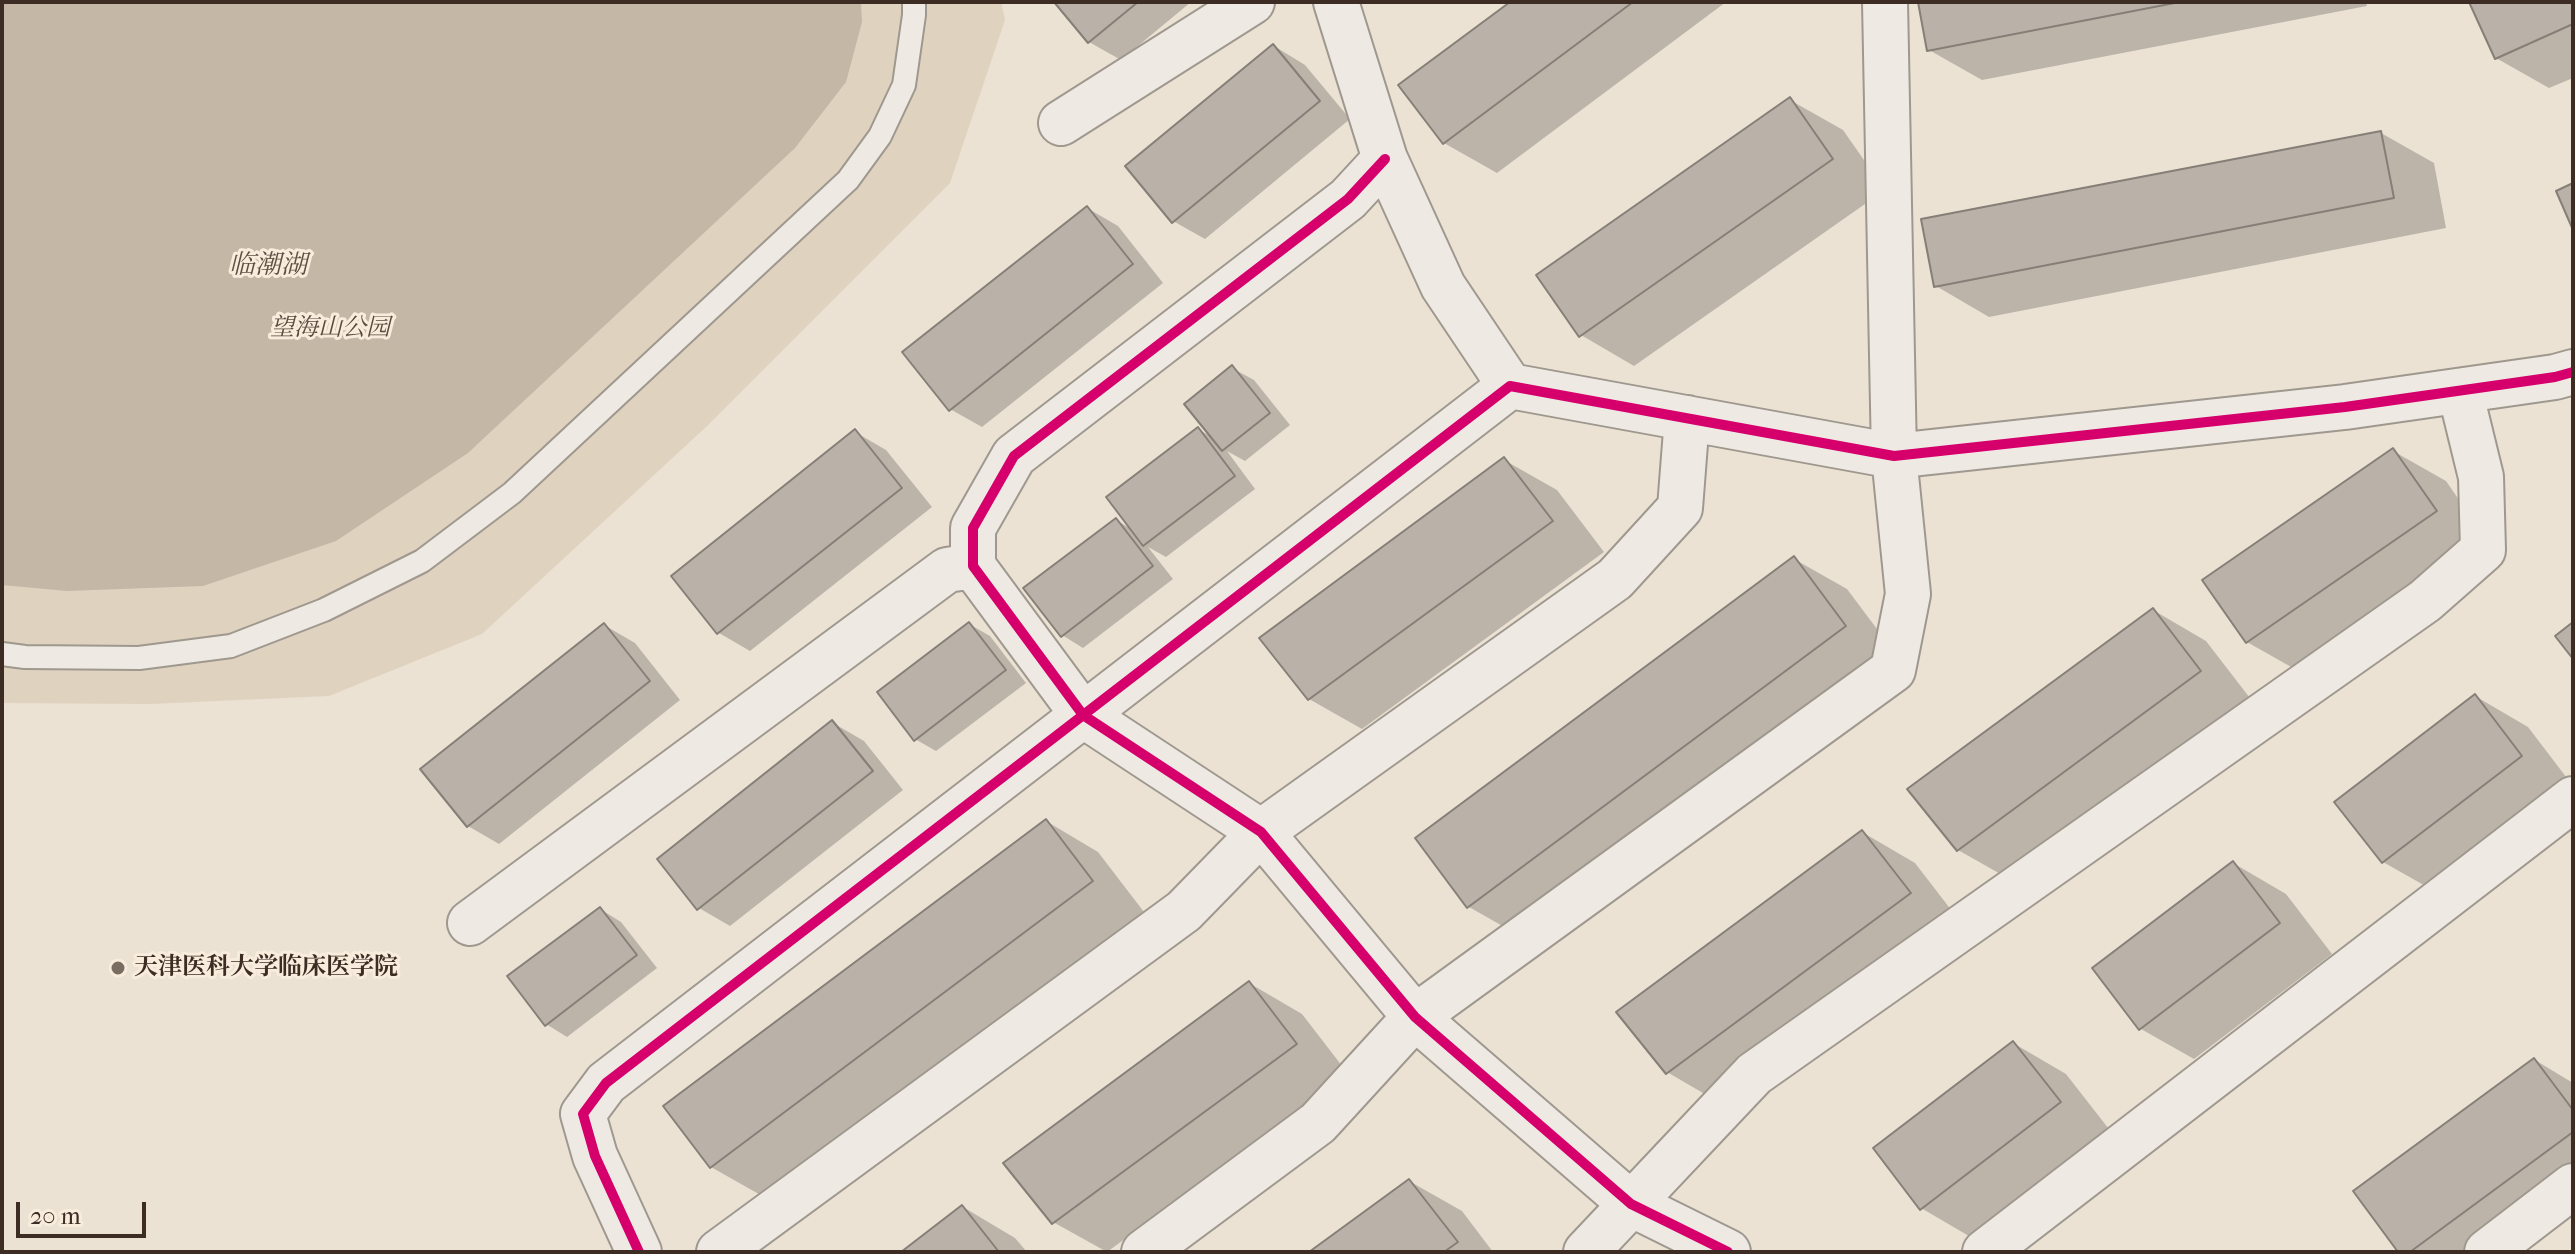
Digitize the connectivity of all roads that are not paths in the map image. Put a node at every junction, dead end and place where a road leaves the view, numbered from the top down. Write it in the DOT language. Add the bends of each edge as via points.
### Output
graph roads {
  1 [pos="914,2"];
  2 [pos="1252,2"];
  3 [pos="1336,2"];
  4 [pos="1885,2"];
  5 [pos="1061,123"];
  6 [pos="1385,159"];
  7 [pos="2573,372"];
  8 [pos="1510,386"];
  9 [pos="2460,391"];
  10 [pos="1687,418"];
  11 [pos="1894,456"];
  12 [pos="973,566"];
  13 [pos="2,654"];
  14 [pos="1083,715"];
  15 [pos="2573,799"];
  16 [pos="1261,832"];
  17 [pos="470,923"];
  18 [pos="1415,1017"];
  19 [pos="2573,1186"];
  20 [pos="1631,1204"];
  21 [pos="1987,1251"];
  22 [pos="639,1252"];
  23 [pos="719,1252"];
  24 [pos="1144,1252"];
  25 [pos="1586,1252"];
  26 [pos="1728,1252"];
  27 [pos="2487,1252"];
  1 -- 13 [label="lane" via="904,85 880,136 848,180 512,493 422,561 324,610 231,646 139,658"];
  2 -- 5 [label="street"];
  3 -- 6 [label="street"];
  4 -- 11 [label="street"];
  6 -- 8 [label="street" via="1443,286"];
  6 -- 12 [label="street" via="1348,199 1014,456 973,528"];
  7 -- 9 [label="street"];
  8 -- 10 [label="street"];
  8 -- 14 [label="street"];
  9 -- 11 [label="street"];
  9 -- 20 [label="street" via="2481,477 2483,550 2425,601 1754,1074"];
  10 -- 11 [label="street"];
  10 -- 16 [label="street" via="1680,508 1615,579"];
  11 -- 18 [label="street" via="1908,594 1893,670"];
  12 -- 14 [label="street"];
  12 -- 17 [label="street" via="947,570"];
  14 -- 16 [label="street"];
  14 -- 22 [label="street" via="606,1083 583,1114 595,1156"];
  15 -- 21 [label="street"];
  16 -- 18 [label="street"];
  16 -- 23 [label="street" via="1184,911"];
  18 -- 20 [label="street"];
  18 -- 24 [label="street" via="1318,1123"];
  19 -- 27 [label="street"];
  20 -- 25 [label="street"];
  20 -- 26 [label="street"];
}
